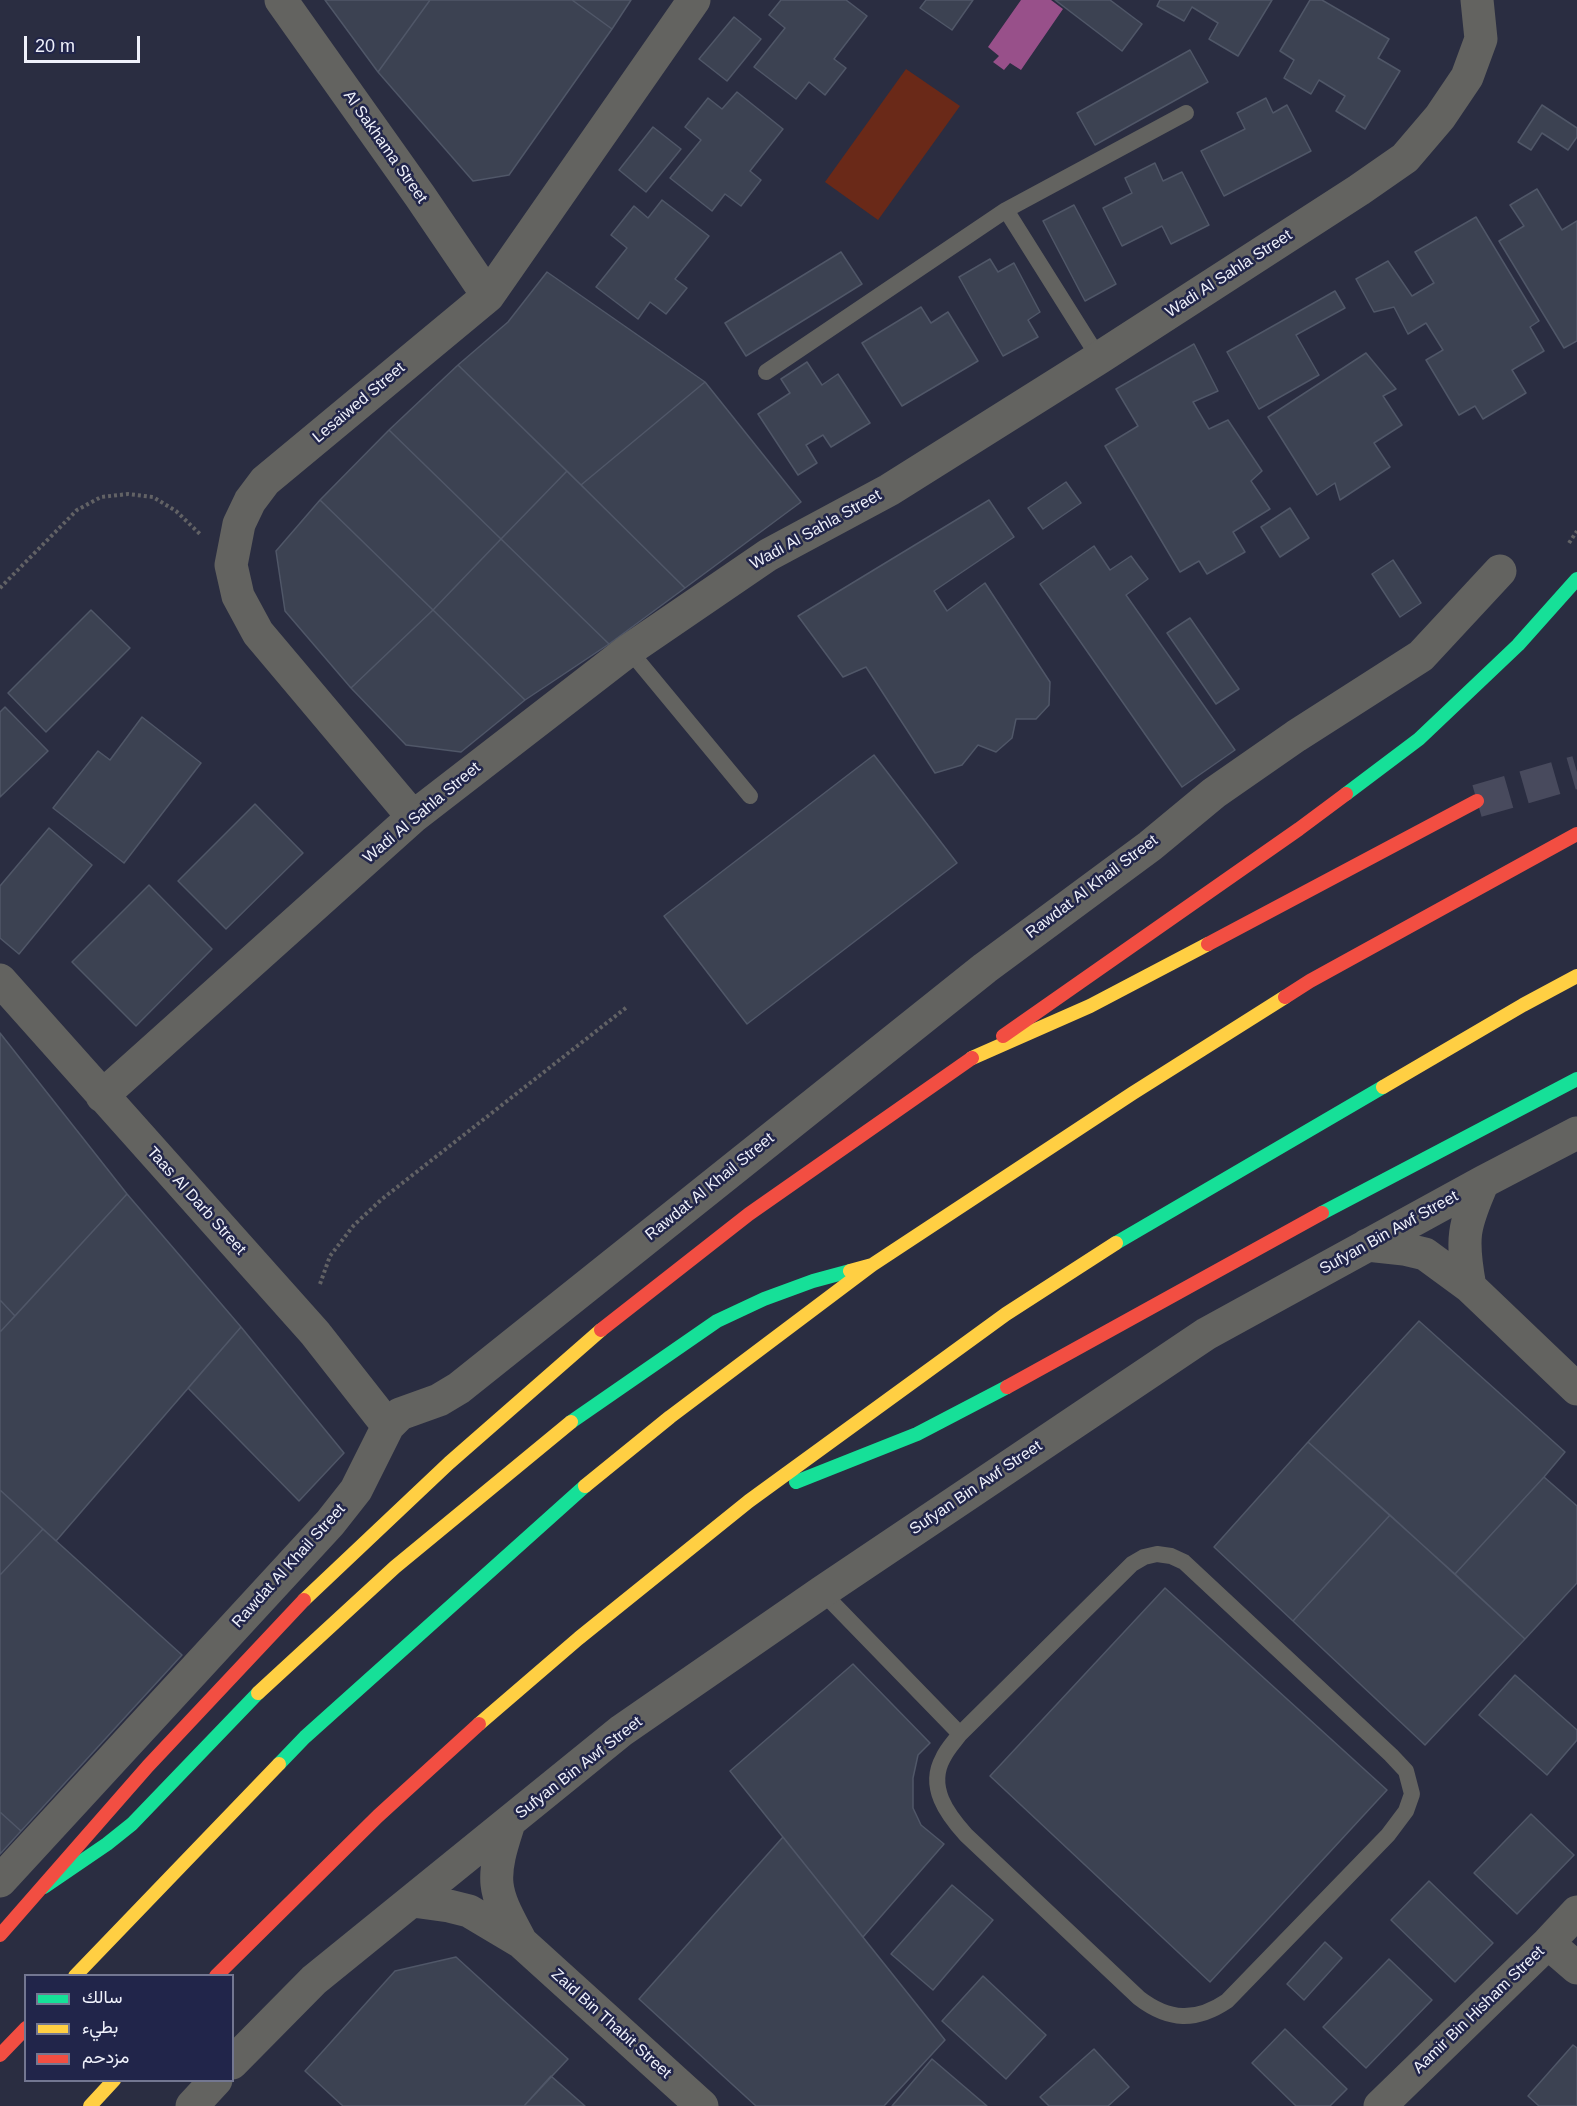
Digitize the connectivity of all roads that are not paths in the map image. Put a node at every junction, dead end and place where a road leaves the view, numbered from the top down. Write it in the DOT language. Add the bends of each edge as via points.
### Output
graph roads {
  1 [pos="281,0"];
  2 [pos="694,0"];
  3 [pos="1477,0"];
  4 [pos="1186,113"];
  5 [pos="1006,210"];
  6 [pos="488,296"];
  7 [pos="1100,358"];
  8 [pos="766,372"];
  9 [pos="1500,572"];
  10 [pos="1577,579"];
  11 [pos="629,650"];
  12 [pos="750,796"];
  13 [pos="1477,801"];
  14 [pos="413,817"];
  15 [pos="1577,834"];
  16 [pos="1577,976"];
  17 [pos="0,980"];
  18 [pos="972,1058"];
  19 [pos="1577,1079"];
  20 [pos="102,1096"];
  21 [pos="1577,1133"];
  22 [pos="1483,1182"];
  23 [pos="1367,1245"];
  24 [pos="872,1265"];
  25 [pos="1470,1287"];
  26 [pos="1577,1389"];
  27 [pos="388,1426"];
  28 [pos="749,1501"];
  29 [pos="822,1592"];
  30 [pos="960,1734"];
  31 [pos="509,1823"];
  32 [pos="0,1881"];
  33 [pos="44,1887"];
  34 [pos="413,1901"];
  35 [pos="1577,1912"];
  36 [pos="0,1935"];
  37 [pos="521,1942"];
  38 [pos="1548,1943"];
  39 [pos="1577,1968"];
  40 [pos="77,1974"];
  41 [pos="218,1974"];
  42 [pos="24,2030"];
  43 [pos="0,2055"];
  44 [pos="234,2061"];
  45 [pos="112,2082"];
  46 [pos="214,2082"];
  47 [pos="90,2106"];
  48 [pos="192,2106"];
  49 [pos="702,2106"];
  50 [pos="1380,2106"];
  1 -- 6 [label="street, Al Sakhama Street"];
  2 -- 6 [label="street, Lesaiwed Street"];
  3 -- 7 [label="street, Wadi Al Sahla Street" via="1481,39 1467,77 1405,158"];
  4 -- 5 [label="lane"];
  5 -- 7 [label="lane"];
  5 -- 8 [label="lane"];
  6 -- 14 [label="street, Lesaiwed Street" via="265,481 239,524 231,565 238,596 258,633"];
  7 -- 11 [label="street, Wadi Al Sahla Street" via="889,490 768,555"];
  9 -- 27 [label="street, Rawdat Al Khail Street" via="1421,656 1214,793 1150,846 985,968 459,1388 400,1414"];
  10 -- 18 [label="main road" via="1518,645 1419,739 1299,829"];
  11 -- 12 [label="lane"];
  11 -- 14 [label="street, Wadi Al Sahla Street"];
  13 -- 18 [label="main road" via="1090,1006"];
  14 -- 20 [label="street, Wadi Al Sahla Street"];
  15 -- 24 [label="main road" via="1310,981"];
  16 -- 28 [label="main road" via="1118,1241 1006,1314"];
  17 -- 20 [label="street, Taas Al Darb Street"];
  18 -- 33 [label="main road, Rawdat Al Khail Street" via="842,1146 717,1238 476,1438 251,1654"];
  19 -- 28 [label="main road" via="1301,1224 917,1434"];
  20 -- 27 [label="street, Taas Al Darb Street" via="315,1333"];
  21 -- 22 [label="street, Sufyan Bin Awf Street"];
  22 -- 23 [label="street, Sufyan Bin Awf Street"];
  22 -- 25 [label="street" via="1465,1233 1463,1252"];
  23 -- 25 [label="street" via="1425,1254"];
  23 -- 29 [label="street, Sufyan Bin Awf Street" via="1206,1334"];
  24 -- 33 [label="main road" via="813,1281 717,1321 561,1429 395,1567 252,1699 132,1824"];
  24 -- 40 [label="main road" via="581,1489 305,1737"];
  25 -- 26 [label="street"];
  27 -- 32 [label="street, Rawdat Al Khail Street" via="356,1490 330,1523"];
  28 -- 41 [label="main road" via="605,1616 479,1724 349,1844"];
  29 -- 30 [label="lane"];
  29 -- 31 [label="street, Sufyan Bin Awf Street" via="621,1731"];
  30 -- 30 [label="lane" via="942,1758 937,1775 939,1797 951,1818 1139,1998 1166,2014 1196,2017 1227,2001 1388,1835 1406,1811 1412,1794 1406,1771 1391,1755 1184,1562 1157,1554 1132,1564"];
  31 -- 34 [label="street, Sufyan Bin Awf Street"];
  31 -- 37 [label="street, Zaid Bin Thabit Street" via="497,1884"];
  33 -- 36 [label="main road, Rawdat Al Khail Street"];
  34 -- 37 [label="street, Zaid Bin Thabit Street" via="469,1911"];
  34 -- 44 [label="street" via="314,1980"];
  35 -- 38 [label="street, Aamir Bin Hisham Street"];
  37 -- 49 [label="street, Zaid Bin Thabit Street"];
  38 -- 39 [label="street"];
  38 -- 50 [label="street, Aamir Bin Hisham Street"];
  42 -- 43 [label="main road"];
  45 -- 47 [label="main road"];
  46 -- 48 [label="street"];
}
